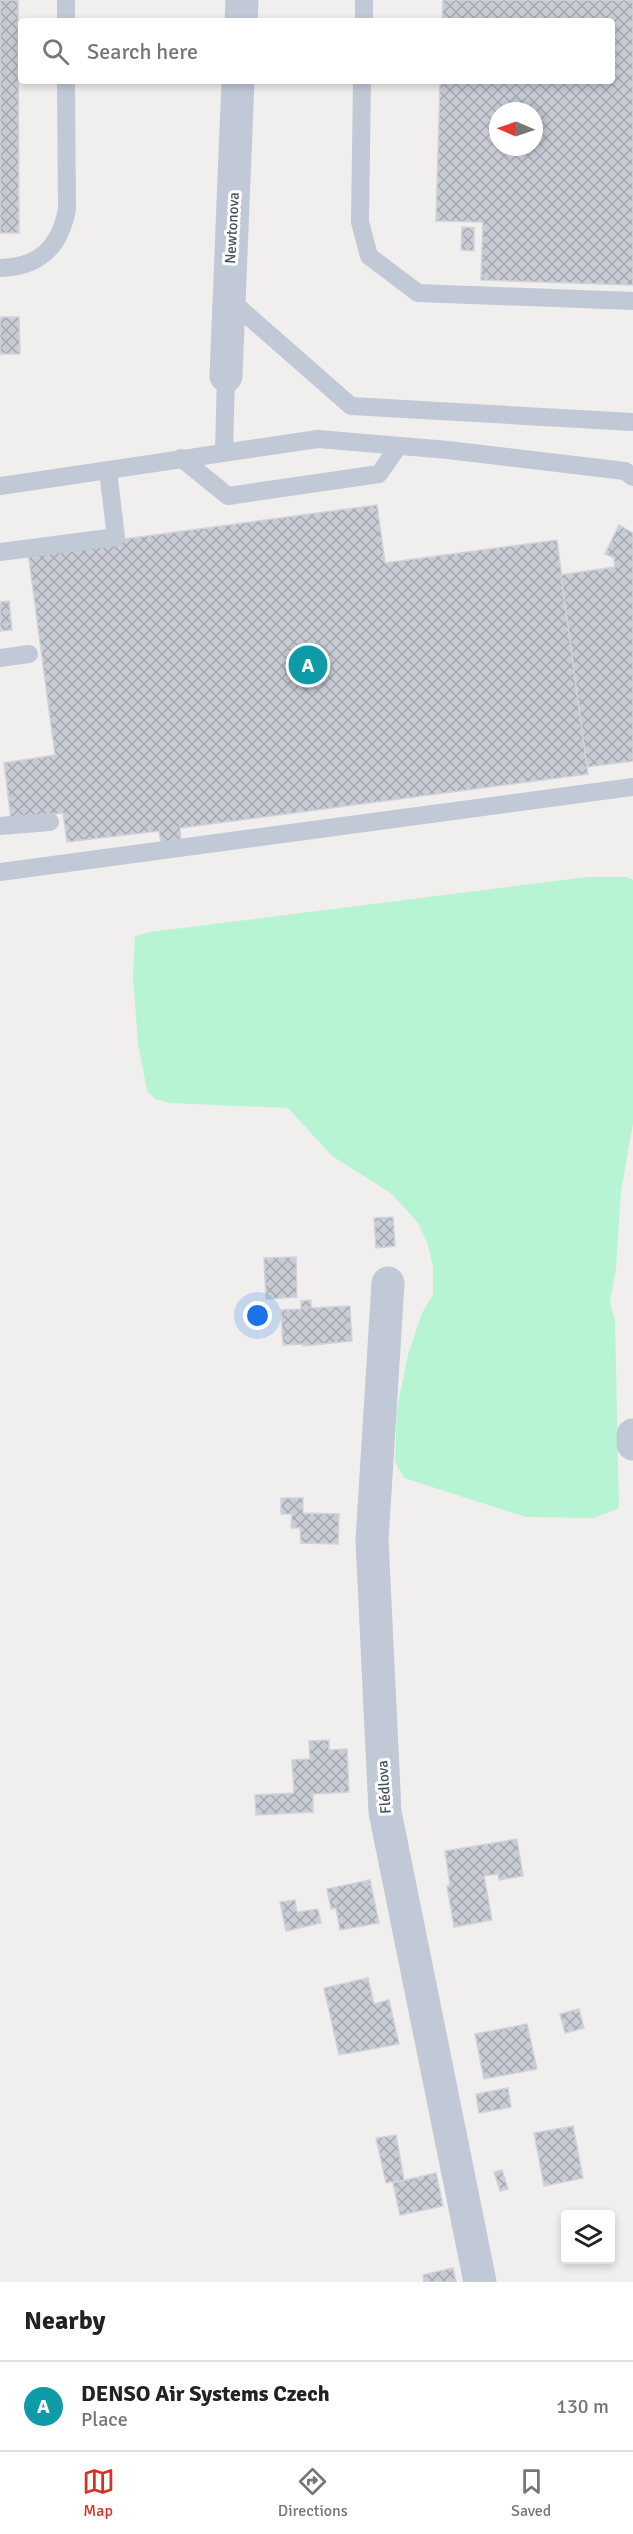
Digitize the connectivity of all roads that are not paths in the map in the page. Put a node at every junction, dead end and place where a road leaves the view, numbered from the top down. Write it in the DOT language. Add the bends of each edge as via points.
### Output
graph roads {
  1 [pos="66,0"];
  2 [pos="242,0"];
  3 [pos="364,0"];
  4 [pos="66,18"];
  5 [pos="241,18"];
  6 [pos="364,18"];
  7 [pos="66,84"];
  8 [pos="238,84"];
  9 [pos="362,84"];
  10 [pos="0,268"];
  11 [pos="229,299"];
  12 [pos="633,301"];
  13 [pos="226,376"];
  14 [pos="633,422"];
  15 [pos="397,448"];
  16 [pos="224,452"];
  17 [pos="181,458"];
  18 [pos="108,471"];
  19 [pos="633,477"];
  20 [pos="0,486"];
  21 [pos="0,552"];
  22 [pos="29,654"];
  23 [pos="0,658"];
  24 [pos="633,787"];
  25 [pos="50,822"];
  26 [pos="0,826"];
  27 [pos="0,872"];
  28 [pos="388,1283"];
  29 [pos="633,1435"];
  30 [pos="633,1444"];
  31 [pos="480,2282"];
  1 -- 4 [label="lane"];
  2 -- 5 [label="street"];
  3 -- 6 [label="lane"];
  7 -- 10 [label="lane" via="67,209 63,227 55,244 41,257 25,265"];
  8 -- 11 [label="street, Newtonova"];
  9 -- 12 [label="lane" via="360,222 369,255 418,293"];
  11 -- 13 [label="street, Newtonova"];
  11 -- 14 [label="lane" via="351,406"];
  13 -- 16 [label="lane"];
  15 -- 16 [label="lane" via="318,440"];
  15 -- 17 [label="lane" via="379,474 228,496"];
  15 -- 19 [label="lane" via="448,450 625,471"];
  16 -- 17 [label="lane"];
  17 -- 18 [label="lane"];
  18 -- 20 [label="lane"];
  18 -- 21 [label="lane" via="116,537"];
  22 -- 23 [label="lane"];
  24 -- 27 [label="lane"];
  25 -- 26 [label="lane"];
  28 -- 31 [label="street, Flédlova" via="372,1540 385,1812"];
  29 -- 30 [label="street"];
}
